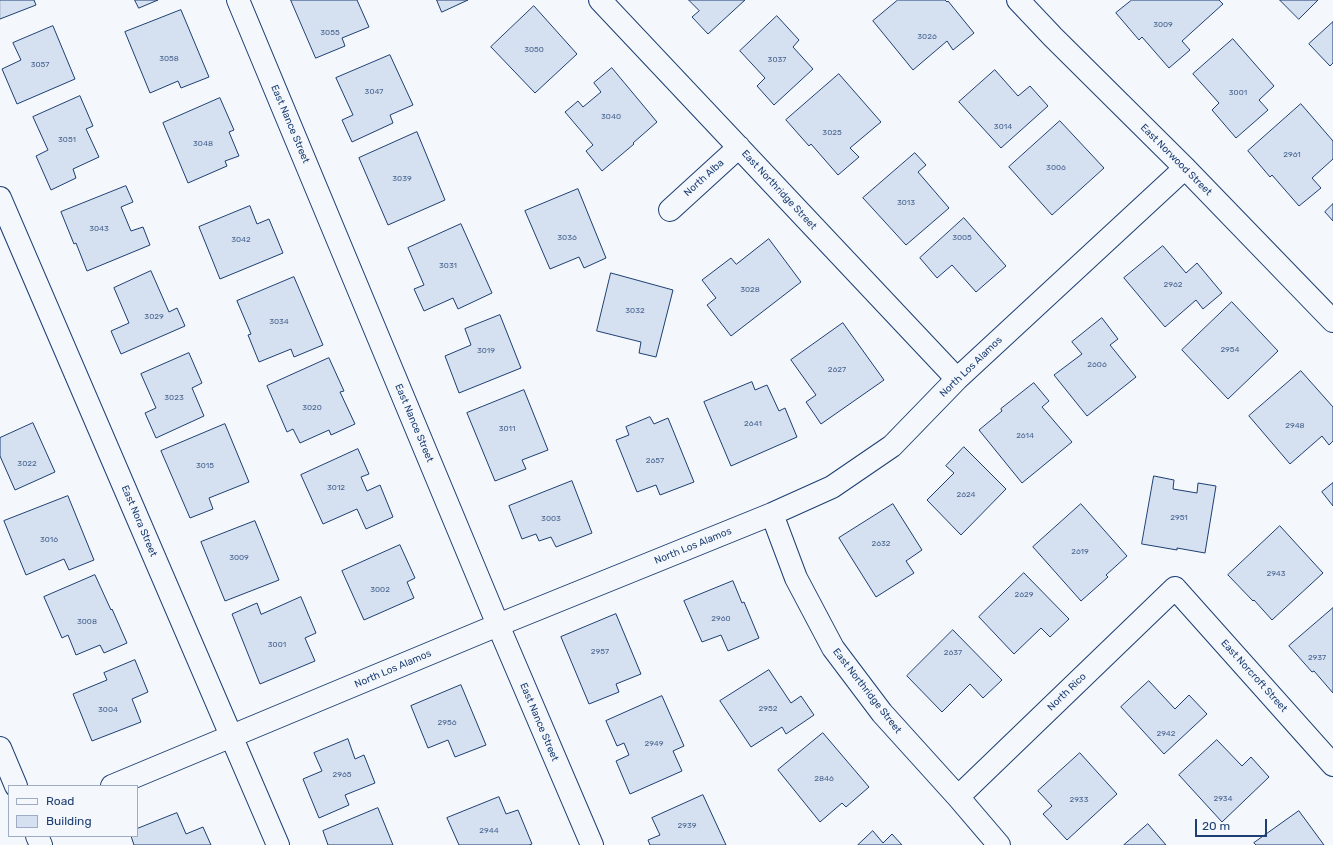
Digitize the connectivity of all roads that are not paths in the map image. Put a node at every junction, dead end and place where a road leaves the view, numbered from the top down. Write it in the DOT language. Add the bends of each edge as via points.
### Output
graph roads {
  1 [pos="238,0"];
  2 [pos="600,0"];
  3 [pos="1018,0"];
  4 [pos="739,147"];
  5 [pos="1185,168"];
  6 [pos="0,198"];
  7 [pos="670,210"];
  8 [pos="1333,321"];
  9 [pos="957,379"];
  10 [pos="772,514"];
  11 [pos="1175,588"];
  12 [pos="498,625"];
  13 [pos="232,736"];
  14 [pos="0,748"];
  15 [pos="1333,765"];
  16 [pos="16,785"];
  17 [pos="114,785"];
  18 [pos="958,797"];
  19 [pos="278,845"];
  20 [pos="592,845"];
  21 [pos="999,845"];
  1 -- 12 [label="street, East Nance Street"];
  2 -- 4 [label="street, East Northridge Street"];
  3 -- 5 [label="street, East Norwood Street"];
  4 -- 7 [label="street, North Alba"];
  4 -- 9 [label="street, East Northridge Street"];
  5 -- 8 [label="street, East Norwood Street"];
  5 -- 9 [label="street, North Los Alamos"];
  6 -- 13 [label="street, East Nora Street"];
  9 -- 10 [label="street, North Los Alamos" via="892,446 832,486"];
  10 -- 12 [label="street, North Los Alamos"];
  10 -- 18 [label="street, East Northridge Street" via="796,578 833,648 882,713"];
  11 -- 15 [label="street, East Norcroft Street"];
  11 -- 18 [label="street, North Rico"];
  12 -- 13 [label="street, North Los Alamos"];
  12 -- 20 [label="street, East Nance Street"];
  13 -- 17 [label="street, North Los Alamos"];
  13 -- 19 [label="street, East Nora Street"];
  14 -- 16 [label="street"];
  18 -- 21 [label="street, East Northridge Street"];
}
